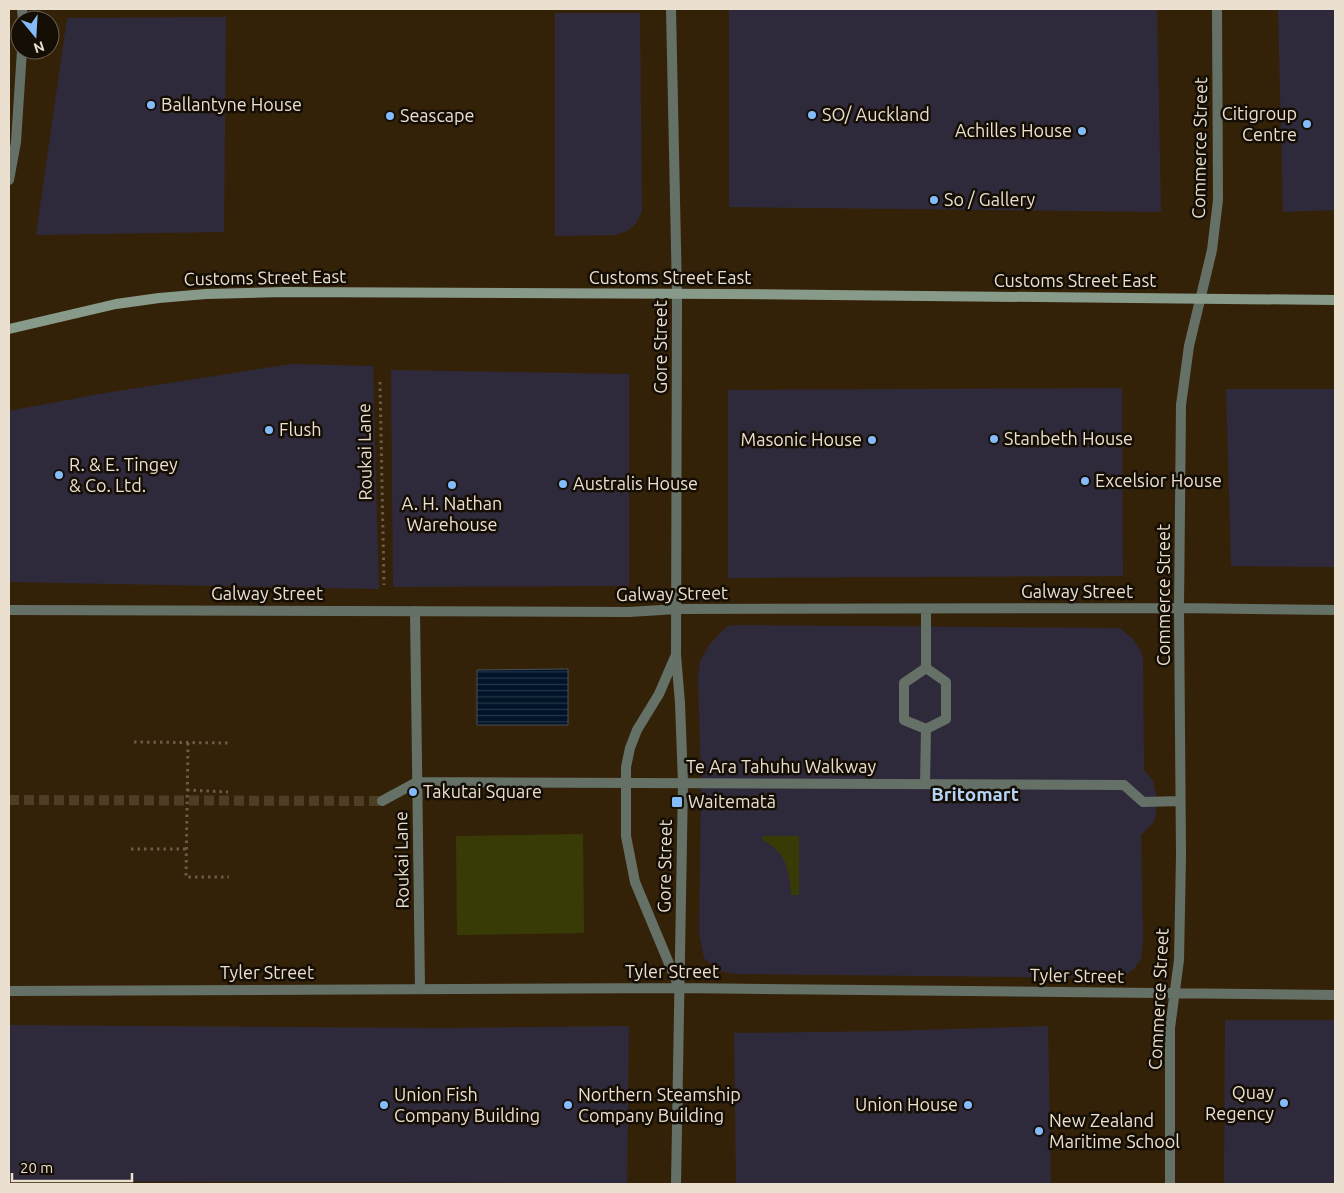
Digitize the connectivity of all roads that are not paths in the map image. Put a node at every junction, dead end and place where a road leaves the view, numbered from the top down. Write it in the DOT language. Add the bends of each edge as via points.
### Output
graph roads {
  1 [pos="671,9"];
  2 [pos="1217,9"];
  3 [pos="21,60"];
  4 [pos="9,180"];
  5 [pos="677,294"];
  6 [pos="1200,298"];
  7 [pos="1335,300"];
  8 [pos="9,328"];
  9 [pos="926,608"];
  10 [pos="1179,608"];
  11 [pos="677,609"];
  12 [pos="9,610"];
  13 [pos="1335,610"];
  14 [pos="415,611"];
  15 [pos="676,655"];
  16 [pos="926,668"];
  17 [pos="926,730"];
  18 [pos="417,782"];
  19 [pos="627,782"];
  20 [pos="682,783"];
  21 [pos="925,784"];
  22 [pos="382,801"];
  23 [pos="1180,801"];
  24 [pos="680,988"];
  25 [pos="420,989"];
  26 [pos="9,990"];
  27 [pos="1175,994"];
  28 [pos="1335,995"];
  29 [pos="676,1184"];
  30 [pos="1170,1184"];
  1 -- 5 [label="street, Gore Street"];
  2 -- 6 [label="street, Commerce Street" via="1218,200 1212,250"];
  3 -- 4 [label="street" via="16,142"];
  5 -- 6 [label="main road, Customs Street East"];
  5 -- 8 [label="main road, Customs Street East" via="206,294 116,304"];
  5 -- 11 [label="street, Gore Street"];
  6 -- 7 [label="main road, Customs Street East"];
  6 -- 10 [label="street, Commerce Street" via="1181,405"];
  9 -- 10 [label="street, Galway Street"];
  9 -- 11 [label="street, Galway Street"];
  9 -- 16 [label="street"];
  10 -- 13 [label="street, Galway Street"];
  10 -- 23 [label="street, Commerce Street"];
  11 -- 14 [label="street, Galway Street" via="629,612"];
  11 -- 15 [label="street, Gore Street"];
  12 -- 14 [label="street, Galway Street"];
  14 -- 18 [label="street, Roukai Lane"];
  15 -- 19 [label="street, Gore Street" via="630,748"];
  15 -- 20 [label="street, Gore Street"];
  16 -- 17 [label="street" via="946,682 946,719"];
  16 -- 17 [label="street" via="904,683 904,720"];
  17 -- 21 [label="street"];
  18 -- 19 [label="street, Te Ara Tahuhu Walkway"];
  18 -- 22 [label="street, Te Ara Tahuhu Walkway"];
  18 -- 25 [label="street, Roukai Lane"];
  19 -- 20 [label="street, Te Ara Tahuhu Walkway"];
  19 -- 24 [label="street, Gore Street" via="626,836 635,882"];
  20 -- 21 [label="street, Te Ara Tahuhu Walkway"];
  20 -- 24 [label="street, Gore Street"];
  21 -- 23 [label="street, Te Ara Tahuhu Walkway" via="1124,785 1143,802"];
  23 -- 27 [label="street, Commerce Street" via="1179,960"];
  24 -- 25 [label="street, Tyler Street"];
  24 -- 27 [label="street, Tyler Street"];
  24 -- 29 [label="street, Gore Street"];
  25 -- 26 [label="street, Tyler Street"];
  27 -- 28 [label="street, Tyler Street"];
  27 -- 30 [label="street, Commerce Street" via="1170,1028"];
}
